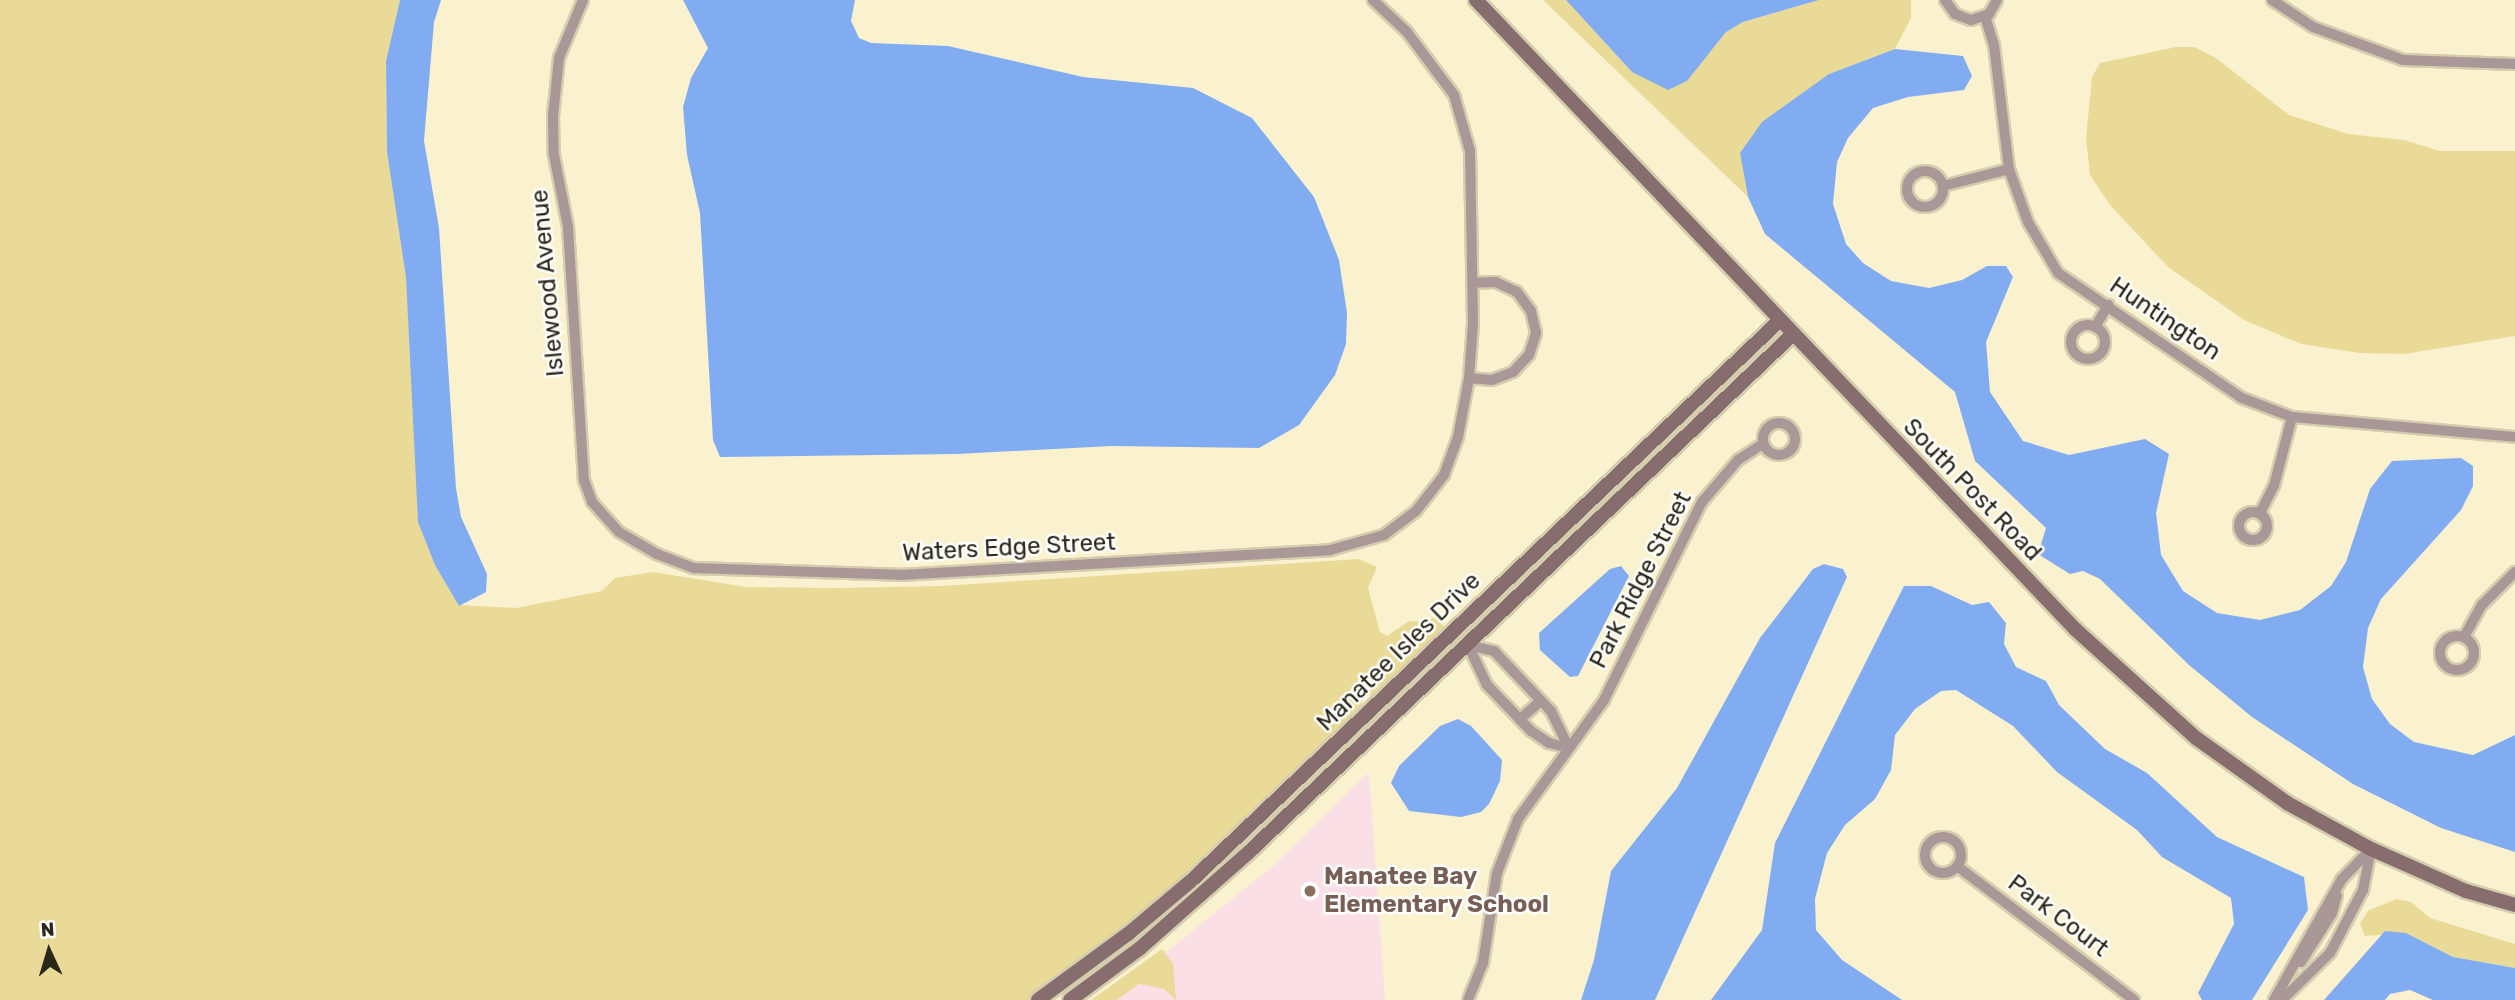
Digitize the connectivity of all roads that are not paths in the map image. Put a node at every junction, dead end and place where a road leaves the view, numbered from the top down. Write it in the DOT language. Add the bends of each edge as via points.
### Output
graph roads {
  1 [pos="583,0"];
  2 [pos="1373,0"];
  3 [pos="1476,0"];
  4 [pos="1945,0"];
  5 [pos="2272,0"];
  6 [pos="1998,2"];
  7 [pos="1985,16"];
  8 [pos="2515,64"];
  9 [pos="2008,169"];
  10 [pos="1942,186"];
  11 [pos="1473,283"];
  12 [pos="2108,305"];
  13 [pos="1779,321"];
  14 [pos="2095,327"];
  15 [pos="1792,335"];
  16 [pos="1469,378"];
  17 [pos="2292,418"];
  18 [pos="2515,437"];
  19 [pos="1763,444"];
  20 [pos="2260,513"];
  21 [pos="640,545"];
  22 [pos="2515,572"];
  23 [pos="1452,633"];
  24 [pos="2465,637"];
  25 [pos="1468,645"];
  26 [pos="1541,701"];
  27 [pos="1520,719"];
  28 [pos="1569,748"];
  29 [pos="1248,827"];
  30 [pos="1261,841"];
  31 [pos="2371,849"];
  32 [pos="1957,866"];
  33 [pos="2515,905"];
  34 [pos="1038,1000"];
  35 [pos="1070,1000"];
  36 [pos="1468,1000"];
  37 [pos="2134,1000"];
  38 [pos="2274,1000"];
  39 [pos="2282,1000"];
  1 -- 21 [label="street, Islewood Avenue" via="559,58 553,116 554,155 568,227 584,480 592,502 606,519"];
  2 -- 11 [label="street" via="1407,32 1454,95 1470,151"];
  3 -- 13 [label="street, South Post Road"];
  4 -- 7 [label="street" via="1958,17"];
  5 -- 8 [label="street" via="2313,27 2403,60"];
  6 -- 7 [label="street"];
  7 -- 9 [label="street, Huntington" via="1994,45"];
  9 -- 10 [label="street"];
  9 -- 12 [label="street, Huntington" via="2028,222 2058,273"];
  11 -- 16 [label="street"];
  11 -- 16 [label="street" via="1496,282 1517,292 1531,311 1536,333 1529,355 1513,373 1492,380"];
  12 -- 14 [label="street"];
  12 -- 17 [label="street, Huntington" via="2242,398"];
  13 -- 15 [label="street, South Post Road"];
  13 -- 23 [label="street, Manatee Isles Drive"];
  15 -- 25 [label="street, Manatee Isles Drive"];
  15 -- 31 [label="street, South Post Road" via="2076,631 2196,738 2287,803"];
  16 -- 21 [label="street, Waters Edge Street" via="1458,438 1444,475 1416,511 1384,535 1330,550 900,575 710,570 670,560"];
  17 -- 18 [label="street, Huntington"];
  17 -- 20 [label="street" via="2274,486"];
  19 -- 28 [label="street, Park Ridge Street" via="1738,460 1702,502 1604,700"];
  22 -- 24 [label="street" via="2482,605"];
  23 -- 25 [label="street"];
  23 -- 29 [label="street, Manatee Isles Drive"];
  25 -- 26 [label="street" via="1494,651"];
  25 -- 27 [label="street" via="1487,685"];
  25 -- 30 [label="street, Manatee Isles Drive"];
  26 -- 27 [label="street"];
  26 -- 28 [label="street" via="1562,725"];
  27 -- 28 [label="street" via="1549,743"];
  28 -- 36 [label="street, Park Ridge Street" via="1533,794 1504,850 1483,963"];
  29 -- 30 [label="street"];
  29 -- 34 [label="street, Manatee Isles Drive" via="1128,934"];
  30 -- 35 [label="street, Manatee Isles Drive" via="1150,940"];
  31 -- 33 [label="street, South Post Road" via="2466,891"];
  31 -- 38 [label="street" via="2342,879"];
  31 -- 39 [label="street" via="2363,890 2330,953"];
  32 -- 37 [label="street, Park Court"];
}
